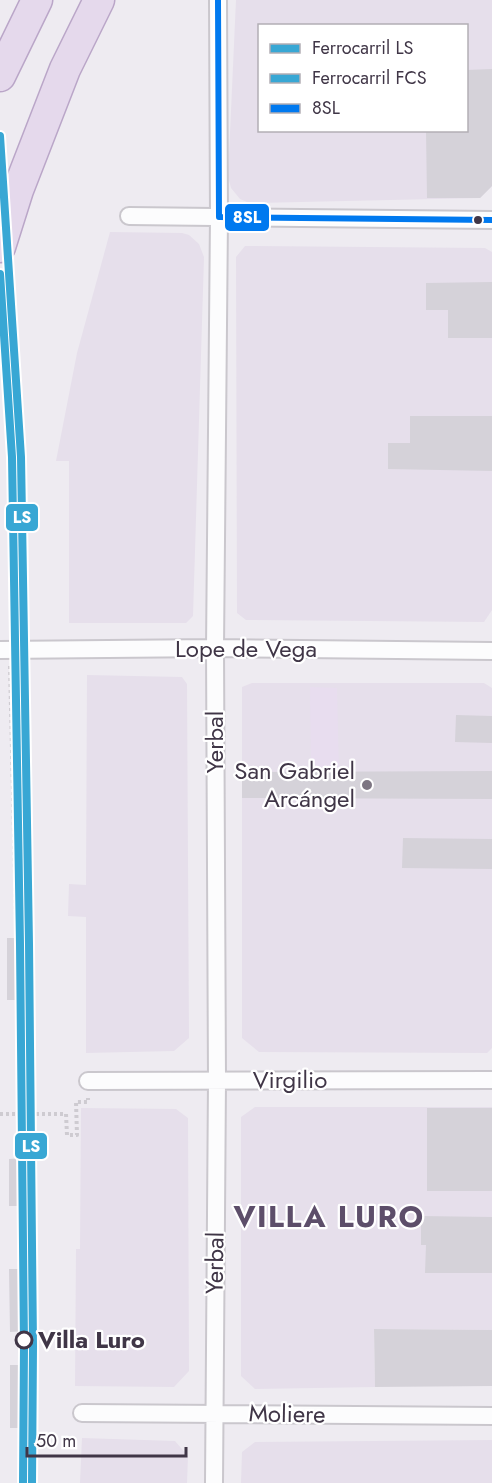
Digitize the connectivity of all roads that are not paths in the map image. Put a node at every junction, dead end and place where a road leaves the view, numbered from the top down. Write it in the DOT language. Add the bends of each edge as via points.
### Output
graph roads {
  1 [pos="37,0"];
  2 [pos="99,0"];
  3 [pos="218,0"];
  4 [pos="0,76"];
  5 [pos="129,216"];
  6 [pos="219,217"];
  7 [pos="492,220"];
  8 [pos="0,247"];
  9 [pos="215,648"];
  10 [pos="5,650"];
  11 [pos="492,651"];
  12 [pos="492,1080"];
  13 [pos="88,1081"];
  14 [pos="217,1081"];
  15 [pos="82,1413"];
  16 [pos="213,1413"];
  17 [pos="492,1416"];
  18 [pos="214,1483"];
  1 -- 4 [label="highway"];
  2 -- 8 [label="highway" via="65,69"];
  3 -- 6 [label="street, Yerbal"];
  5 -- 6 [label="street"];
  6 -- 7 [label="street"];
  6 -- 9 [label="street, Yerbal"];
  9 -- 10 [label="street, Lope de Vega"];
  9 -- 11 [label="street, Lope de Vega"];
  9 -- 14 [label="street, Yerbal"];
  12 -- 14 [label="street, Virgilio"];
  13 -- 14 [label="street, Virgilio"];
  14 -- 16 [label="street, Yerbal"];
  15 -- 16 [label="street, Moliere"];
  16 -- 17 [label="street, Moliere"];
  16 -- 18 [label="street, Yerbal"];
}
